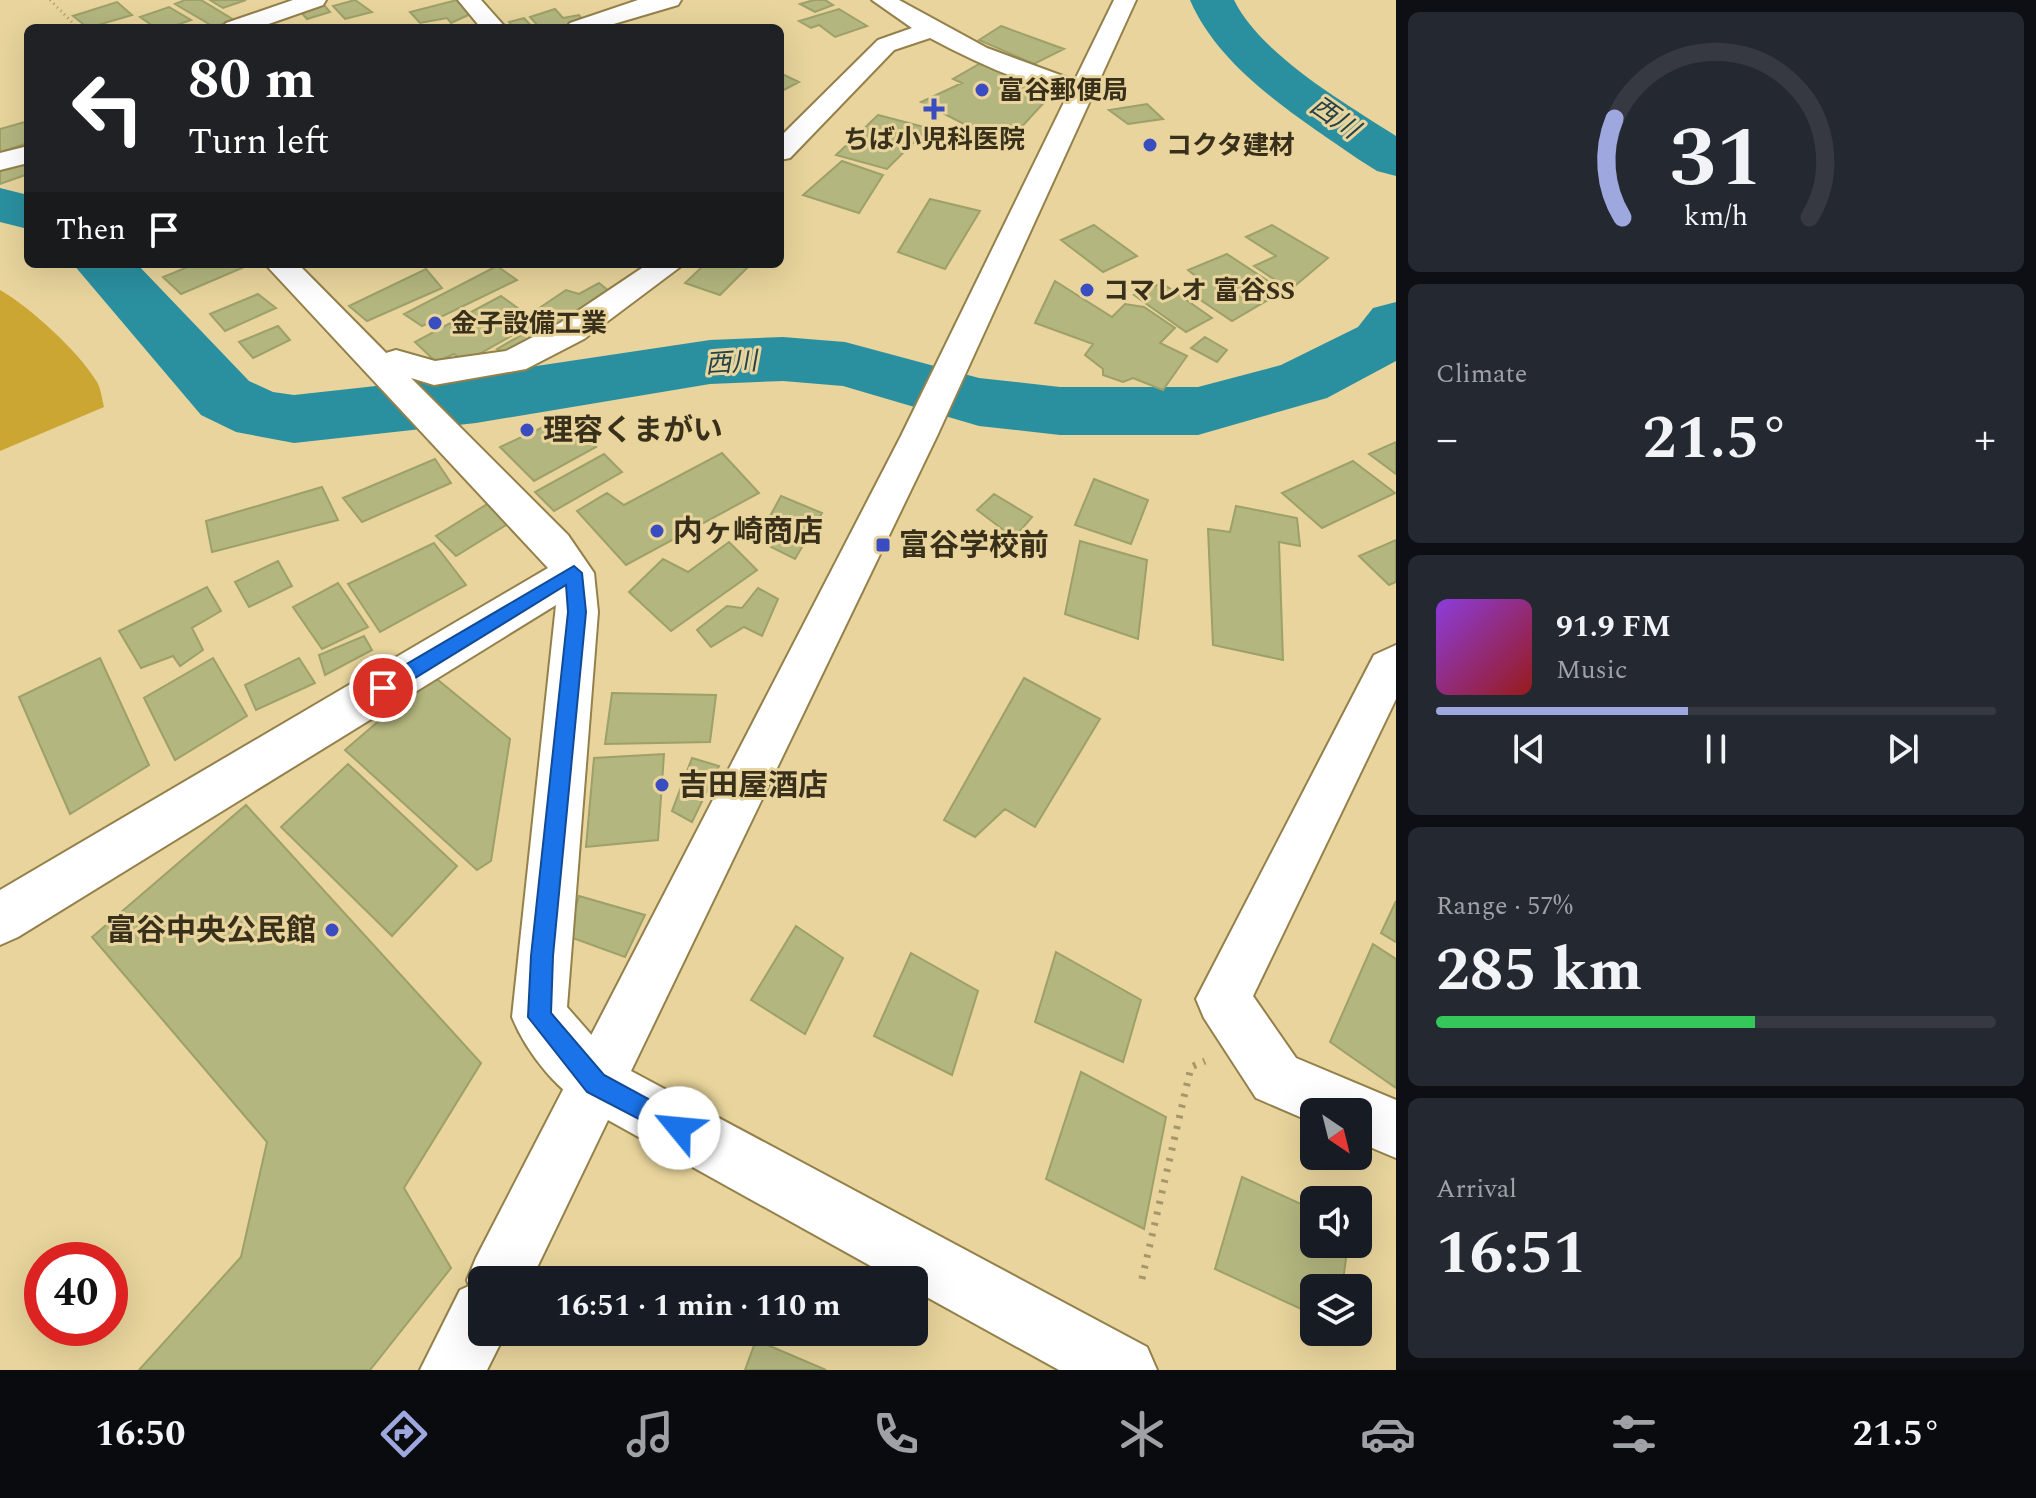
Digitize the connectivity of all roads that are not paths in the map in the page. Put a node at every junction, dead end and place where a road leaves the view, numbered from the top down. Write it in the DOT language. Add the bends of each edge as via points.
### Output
graph roads {
  1 [pos="315,0"];
  2 [pos="469,0"];
  3 [pos="670,0"];
  4 [pos="883,0"];
  5 [pos="1125,0"];
  6 [pos="246,24"];
  7 [pos="490,24"];
  8 [pos="589,24"];
  9 [pos="929,30"];
  10 [pos="1081,91"];
  11 [pos="784,148"];
  12 [pos="24,155"];
  13 [pos="0,162"];
  14 [pos="284,268"];
  15 [pos="663,268"];
  16 [pos="389,375"];
  17 [pos="574,573"];
  18 [pos="1396,663"];
  19 [pos="0,919"];
  20 [pos="596,1083"];
  21 [pos="1324,1098"];
  22 [pos="1372,1119"];
  23 [pos="1396,1129"];
  24 [pos="505,1266"];
  25 [pos="468,1340"];
  26 [pos="453,1370"];
  27 [pos="1124,1370"];
  1 -- 6 [label="street"];
  2 -- 7 [label="street"];
  3 -- 8 [label="street"];
  4 -- 9 [label="street"];
  5 -- 10 [label="street"];
  9 -- 10 [label="street"];
  9 -- 11 [label="street" via="886,45"];
  10 -- 20 [label="street" via="919,436"];
  12 -- 13 [label="street"];
  14 -- 16 [label="street"];
  15 -- 16 [label="street" via="572,331 514,361 434,373 396,361"];
  16 -- 17 [label="street"];
  17 -- 19 [label="street"];
  17 -- 20 [label="street" via="577,612 539,1017"];
  18 -- 21 [label="street" via="1223,999 1276,1078"];
  20 -- 24 [label="street"];
  20 -- 27 [label="street"];
  22 -- 23 [label="street"];
  25 -- 26 [label="street"];
}
